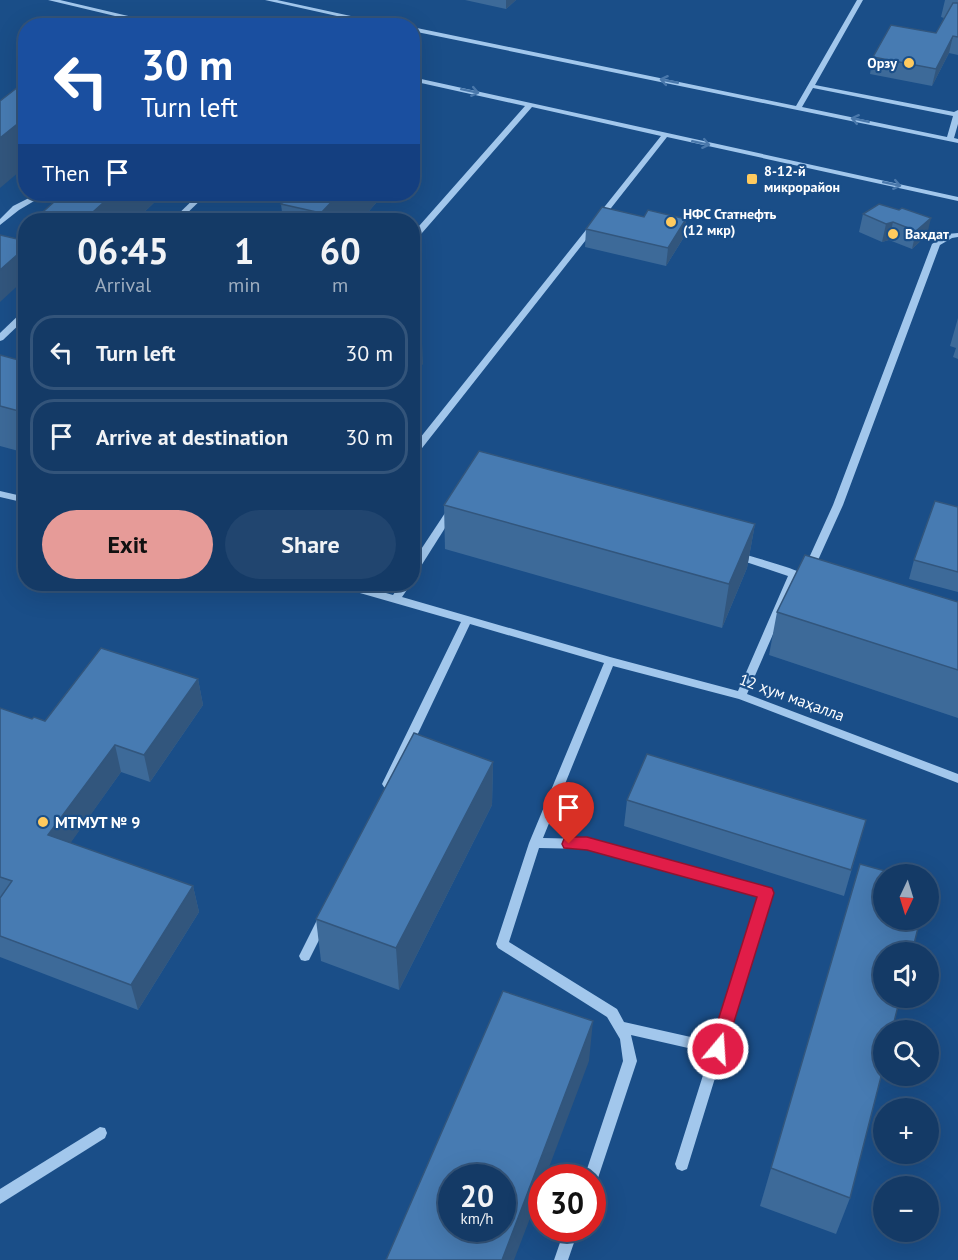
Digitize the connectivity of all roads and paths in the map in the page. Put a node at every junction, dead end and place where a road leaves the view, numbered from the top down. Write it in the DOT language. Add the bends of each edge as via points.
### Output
graph roads {
  1 [pos="51,0"];
  2 [pos="268,0"];
  3 [pos="860,0"];
  4 [pos="135,18"];
  5 [pos="355,18"];
  6 [pos="420,31"];
  7 [pos="420,81"];
  8 [pos="811,86"];
  9 [pos="530,105"];
  10 [pos="798,108"];
  11 [pos="957,113"];
  12 [pos="665,135"];
  13 [pos="954,140"];
  14 [pos="958,199"];
  15 [pos="29,201"];
  16 [pos="196,201"];
  17 [pos="304,201"];
  18 [pos="183,213"];
  19 [pos="294,213"];
  20 [pos="0,223"];
  21 [pos="420,230"];
  22 [pos="958,235"];
  23 [pos="18,321"];
  24 [pos="0,338"];
  25 [pos="420,445"];
  26 [pos="0,494"];
  27 [pos="18,498"];
  28 [pos="458,499"];
  29 [pos="730,553"];
  30 [pos="420,559"];
  31 [pos="794,573"];
  32 [pos="370,591"];
  33 [pos="401,591"];
  34 [pos="396,598"];
  35 [pos="467,619"];
  36 [pos="610,661"];
  37 [pos="741,696"];
  38 [pos="958,779"];
  39 [pos="381,798"];
  40 [pos="535,843"];
  41 [pos="326,914"];
  42 [pos="305,956"];
  43 [pos="621,1027"];
  44 [pos="718,1049"];
  45 [pos="100,1133"];
  46 [pos="596,1164"];
  47 [pos="682,1164"];
  48 [pos="0,1197"];
  49 [pos="568,1242"];
  50 [pos="561,1260"];
  1 -- 4 [label="street"];
  2 -- 5 [label="street"];
  3 -- 8 [label="street"];
  10 -- 6 [label="street, one-way"];
  7 -- 9 [label="street, one-way"];
  8 -- 10 [label="street"];
  8 -- 11 [label="street"];
  9 -- 12 [label="street"];
  9 -- 21 [label="street"];
  13 -- 10 [label="street, one-way"];
  11 -- 13 [label="street"];
  12 -- 14 [label="street, one-way"];
  12 -- 25 [label="street"];
  15 -- 20 [label="street"];
  16 -- 18 [label="street"];
  17 -- 19 [label="street"];
  22 -- 31 [label="street" via="936,244 811,579"];
  23 -- 24 [label="street"];
  26 -- 27 [label="street"];
  28 -- 30 [label="street"];
  29 -- 31 [label="street"];
  31 -- 37 [label="street"];
  32 -- 34 [label="street, 12 ҳум маҳалла"];
  33 -- 34 [label="street"];
  34 -- 35 [label="street, 12 ҳум маҳалла"];
  35 -- 36 [label="street, 12 ҳум маҳалла"];
  35 -- 39 [label="street"];
  36 -- 37 [label="street, 12 ҳум маҳалла"];
  36 -- 40 [label="street"];
  37 -- 38 [label="street, 12 ҳум маҳалла"];
  40 -- 43 [label="street" via="502,944 612,1013"];
  40 -- 44 [label="street" via="587,844 766,893"];
  41 -- 42 [label="street"];
  43 -- 44 [label="street"];
  43 -- 46 [label="street" via="630,1061"];
  44 -- 47 [label="street"];
  45 -- 48 [label="street"];
  49 -- 50 [label="street"];
}
